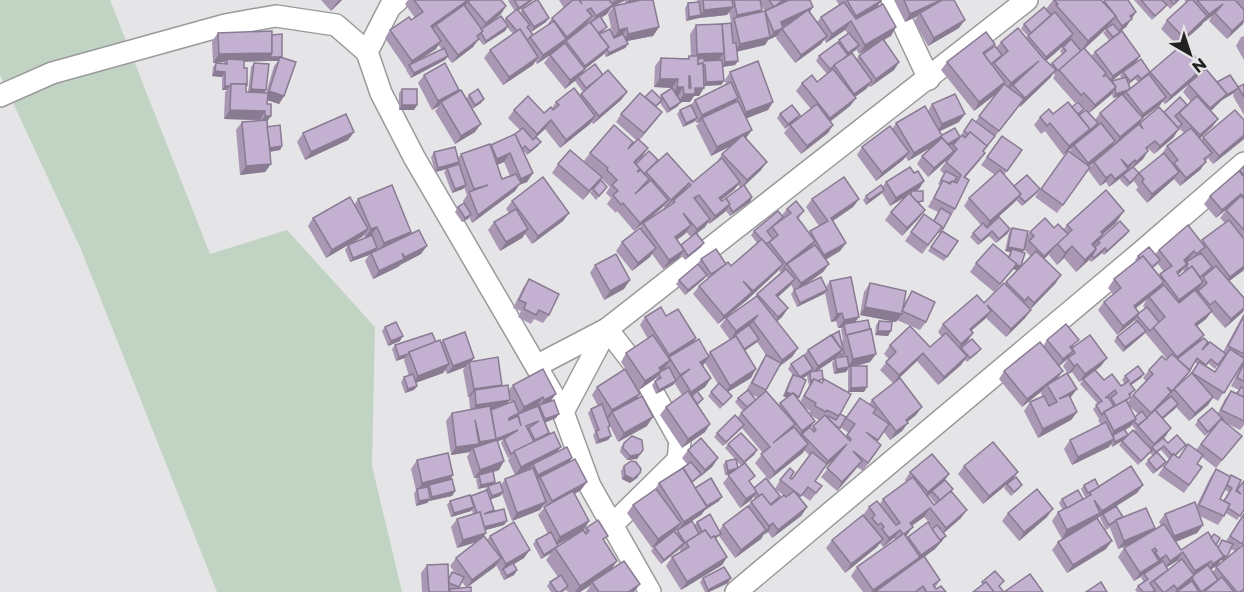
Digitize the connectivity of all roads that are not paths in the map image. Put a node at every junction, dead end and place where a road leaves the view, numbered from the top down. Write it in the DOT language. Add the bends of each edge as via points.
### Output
graph roads {
  1 [pos="398,0"];
  2 [pos="891,0"];
  3 [pos="1027,0"];
  4 [pos="367,52"];
  5 [pos="929,79"];
  6 [pos="0,96"];
  7 [pos="1244,163"];
  8 [pos="607,329"];
  9 [pos="536,366"];
  10 [pos="563,412"];
  11 [pos="613,524"];
  12 [pos="650,592"];
  13 [pos="736,592"];
  1 -- 4 [label="street"];
  2 -- 5 [label="street"];
  3 -- 5 [label="street"];
  4 -- 6 [label="street" via="336,25 276,16 225,25 52,73"];
  4 -- 9 [label="street" via="381,93 414,157"];
  5 -- 8 [label="street"];
  7 -- 13 [label="street"];
  8 -- 9 [label="street"];
  8 -- 10 [label="street"];
  8 -- 11 [label="street" via="645,378 680,441 678,460"];
  9 -- 10 [label="street"];
  10 -- 11 [label="street" via="590,486"];
  11 -- 12 [label="street"];
}
